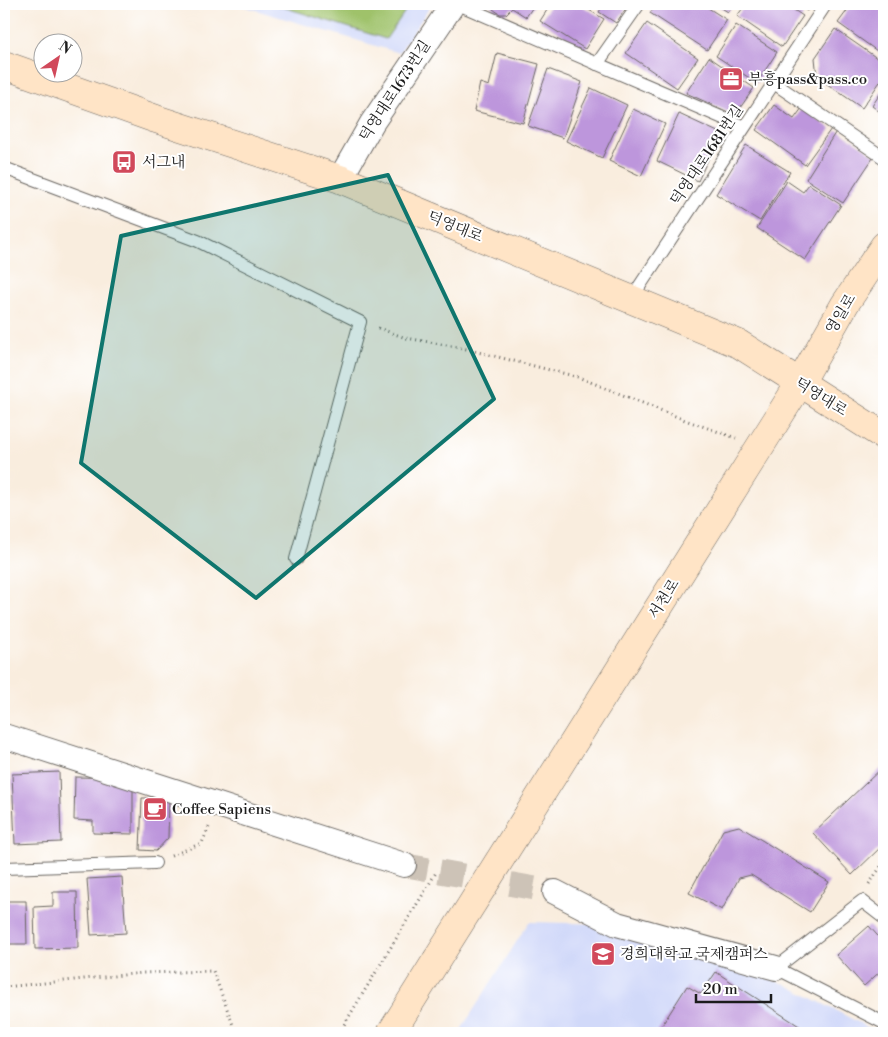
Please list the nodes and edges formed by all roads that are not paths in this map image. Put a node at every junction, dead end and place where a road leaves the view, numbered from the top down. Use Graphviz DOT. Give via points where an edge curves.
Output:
graph roads {
  1 [pos="453,4"];
  2 [pos="458,4"];
  3 [pos="639,4"];
  4 [pos="826,4"];
  5 [pos="597,64"];
  6 [pos="4,65"];
  7 [pos="774,83"];
  8 [pos="744,128"];
  9 [pos="884,158"];
  10 [pos="4,168"];
  11 [pos="340,179"];
  12 [pos="884,246"];
  13 [pos="631,299"];
  14 [pos="800,383"];
  15 [pos="884,436"];
  16 [pos="296,560"];
  17 [pos="4,736"];
  18 [pos="155,863"];
  19 [pos="404,865"];
  20 [pos="4,868"];
  21 [pos="555,892"];
  22 [pos="884,918"];
  23 [pos="776,968"];
  24 [pos="884,1023"];
  25 [pos="391,1033"];
  1 -- 11 [label="street, 덕영대로1673번길" via="372,123"];
  2 -- 5 [label="lane"];
  3 -- 5 [label="lane"];
  4 -- 7 [label="lane, 덕영대로1681번길"];
  5 -- 8 [label="lane"];
  6 -- 11 [label="main road, 덕영대로"];
  7 -- 8 [label="lane, 덕영대로1681번길"];
  7 -- 9 [label="lane"];
  8 -- 13 [label="lane, 덕영대로1681번길"];
  10 -- 16 [label="lane" via="198,241 360,322"];
  11 -- 13 [label="main road, 덕영대로"];
  12 -- 14 [label="main road, 영일로" via="845,304"];
  13 -- 14 [label="main road, 덕영대로" via="739,344"];
  14 -- 15 [label="main road, 덕영대로"];
  14 -- 25 [label="main road, 서천로, bridge"];
  17 -- 19 [label="street"];
  18 -- 20 [label="lane"];
  21 -- 23 [label="street" via="617,924"];
  22 -- 23 [label="lane" via="862,901"];
  23 -- 24 [label="lane"];
}
